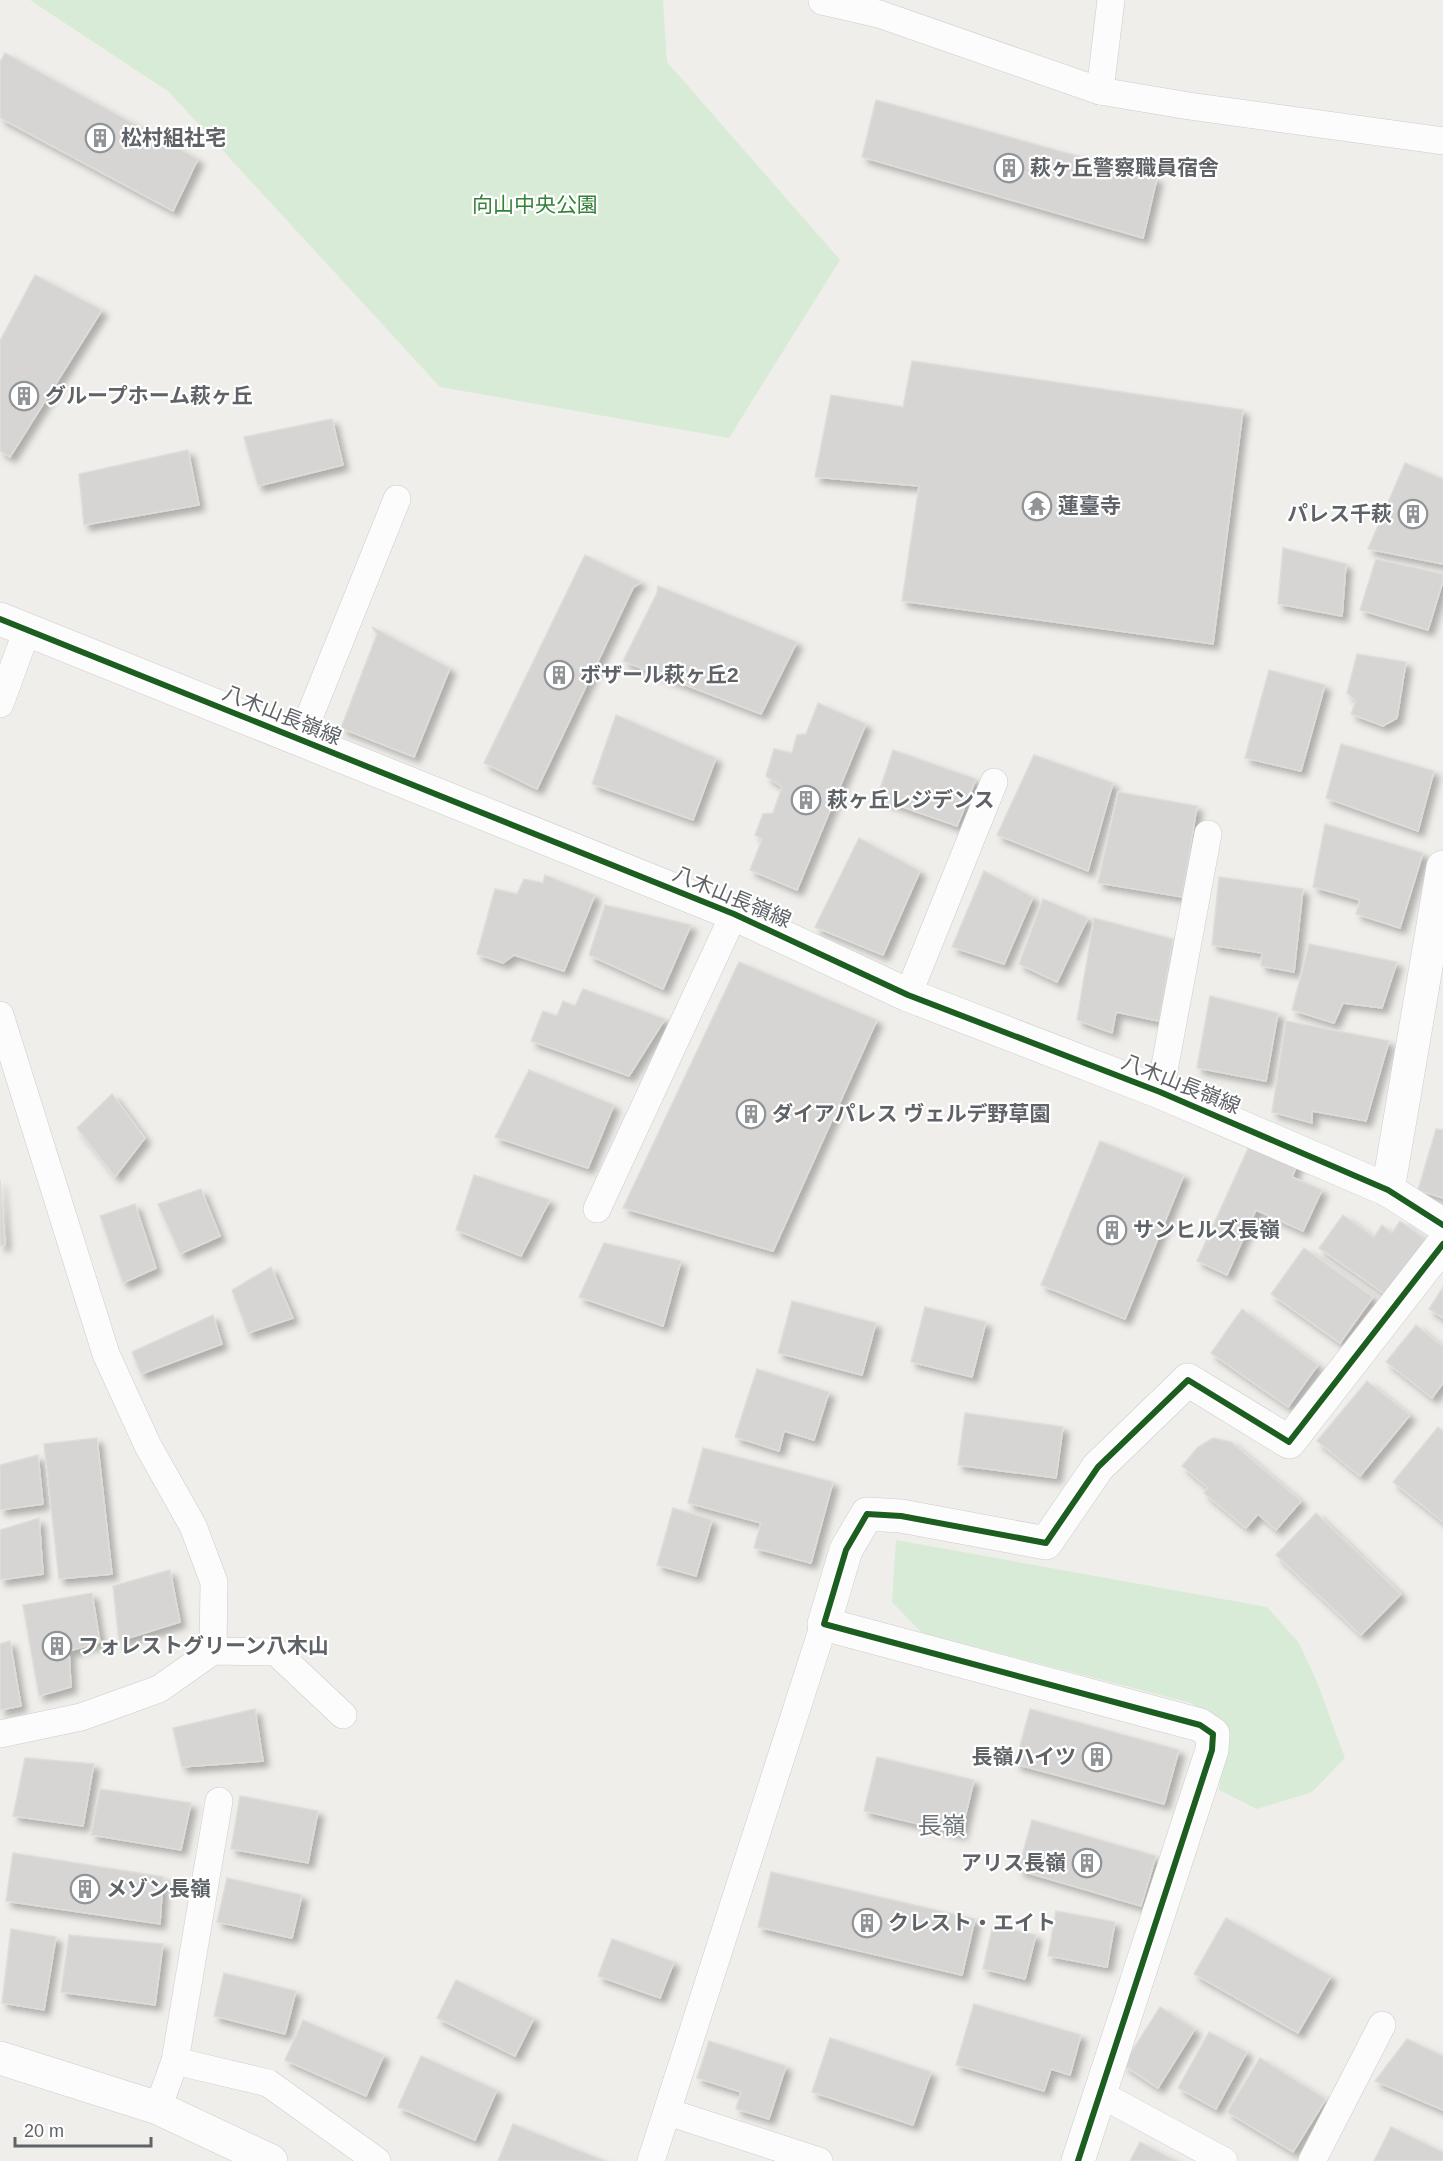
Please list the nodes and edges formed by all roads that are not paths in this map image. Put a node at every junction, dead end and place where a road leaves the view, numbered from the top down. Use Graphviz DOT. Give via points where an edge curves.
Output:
graph roads {
  1 [pos="1111,0"];
  2 [pos="822,1"];
  3 [pos="1100,91"];
  4 [pos="1443,141"];
  5 [pos="397,499"];
  6 [pos="14,624"];
  7 [pos="0,704"];
  8 [pos="300,740"];
  9 [pos="994,782"];
  10 [pos="1208,834"];
  11 [pos="1443,867"];
  12 [pos="734,914"];
  13 [pos="908,995"];
  14 [pos="0,1015"];
  15 [pos="12,1087"];
  16 [pos="1160,1092"];
  17 [pos="1388,1190"];
  18 [pos="597,1209"];
  19 [pos="1443,1224"];
  20 [pos="1443,1244"];
  21 [pos="824,1624"];
  22 [pos="213,1651"];
  23 [pos="343,1715"];
  24 [pos="0,1734"];
  25 [pos="219,1801"];
  26 [pos="1382,2025"];
  27 [pos="0,2058"];
  28 [pos="175,2061"];
  29 [pos="1100,2094"];
  30 [pos="158,2108"];
  31 [pos="668,2112"];
  32 [pos="272,2161"];
  33 [pos="377,2161"];
  34 [pos="651,2161"];
  35 [pos="819,2161"];
  36 [pos="1078,2161"];
  37 [pos="1224,2161"];
  38 [pos="1312,2161"];
  1 -- 3 [label="lane"];
  2 -- 3 [label="lane" via="879,14"];
  3 -- 4 [label="lane"];
  5 -- 8 [label="lane"];
  6 -- 7 [label="lane"];
  6 -- 8 [label="street, 八木山長嶺線"];
  8 -- 12 [label="street, 八木山長嶺線"];
  9 -- 13 [label="lane"];
  10 -- 16 [label="lane"];
  11 -- 17 [label="street"];
  12 -- 13 [label="street, 八木山長嶺線"];
  12 -- 18 [label="lane"];
  13 -- 16 [label="street, 八木山長嶺線"];
  14 -- 15 [label="lane"];
  15 -- 22 [label="lane" via="106,1354 148,1446 193,1526 214,1582"];
  16 -- 17 [label="street, 八木山長嶺線"];
  17 -- 19 [label="street, 八木山長嶺線"];
  20 -- 21 [label="street" via="1289,1442 1188,1380 1098,1467 1046,1543 900,1516 867,1514 846,1550"];
  21 -- 29 [label="street" via="1200,1725 1213,1734 1212,1750"];
  21 -- 31 [label="lane"];
  22 -- 23 [label="lane" via="276,1652"];
  22 -- 24 [label="lane" via="159,1689 81,1717"];
  25 -- 28 [label="lane"];
  26 -- 38 [label="lane"];
  27 -- 30 [label="street"];
  28 -- 30 [label="lane"];
  28 -- 33 [label="lane" via="268,2083"];
  29 -- 36 [label="street"];
  29 -- 37 [label="lane"];
  30 -- 32 [label="street"];
  31 -- 34 [label="lane"];
  31 -- 35 [label="lane"];
}
